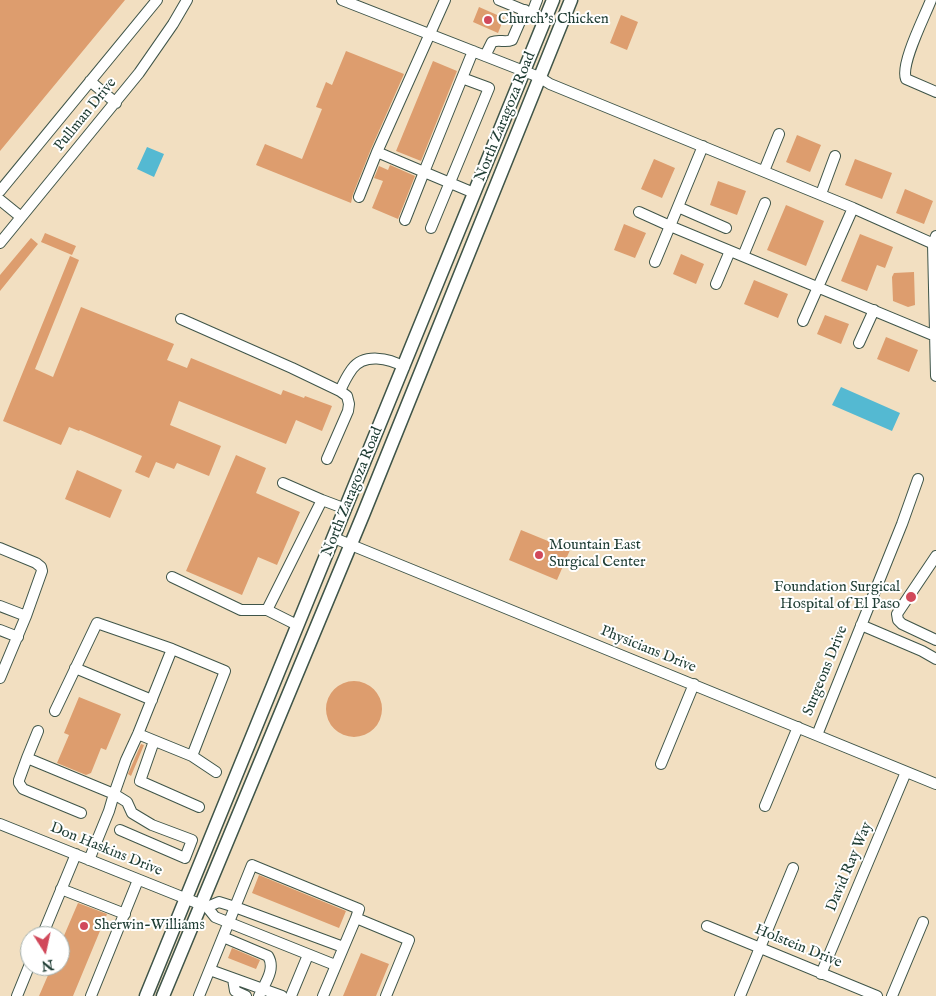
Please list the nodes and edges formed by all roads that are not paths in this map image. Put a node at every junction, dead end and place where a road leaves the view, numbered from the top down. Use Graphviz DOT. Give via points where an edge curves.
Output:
graph roads {
  1 [pos="156,0"];
  2 [pos="187,0"];
  3 [pos="342,0"];
  4 [pos="445,0"];
  5 [pos="499,0"];
  6 [pos="537,0"];
  7 [pos="553,0"];
  8 [pos="571,0"];
  9 [pos="932,0"];
  10 [pos="528,12"];
  11 [pos="546,19"];
  12 [pos="430,35"];
  13 [pos="473,51"];
  14 [pos="485,56"];
  15 [pos="524,71"];
  16 [pos="539,77"];
  17 [pos="462,78"];
  18 [pos="90,81"];
  19 [pos="936,92"];
  20 [pos="116,103"];
  21 [pos="779,134"];
  22 [pos="703,146"];
  23 [pos="377,152"];
  24 [pos="835,156"];
  25 [pos="764,171"];
  26 [pos="424,172"];
  27 [pos="450,182"];
  28 [pos="0,191"];
  29 [pos="474,193"];
  30 [pos="821,194"];
  31 [pos="359,197"];
  32 [pos="0,200"];
  33 [pos="765,203"];
  34 [pos="678,208"];
  35 [pos="854,208"];
  36 [pos="639,212"];
  37 [pos="21,218"];
  38 [pos="405,220"];
  39 [pos="670,226"];
  40 [pos="431,228"];
  41 [pos="726,228"];
  42 [pos="935,242"];
  43 [pos="0,243"];
  44 [pos="730,251"];
  45 [pos="743,256"];
  46 [pos="655,262"];
  47 [pos="438,283"];
  48 [pos="716,284"];
  49 [pos="818,287"];
  50 [pos="874,310"];
  51 [pos="181,318"];
  52 [pos="441,319"];
  53 [pos="803,320"];
  54 [pos="935,336"];
  55 [pos="859,343"];
  56 [pos="404,367"];
  57 [pos="936,376"];
  58 [pos="340,391"];
  59 [pos="327,459"];
  60 [pos="918,479"];
  61 [pos="283,483"];
  62 [pos="322,500"];
  63 [pos="346,509"];
  64 [pos="334,538"];
  65 [pos="349,545"];
  66 [pos="0,548"];
  67 [pos="936,556"];
  68 [pos="172,577"];
  69 [pos="0,606"];
  70 [pos="267,610"];
  71 [pos="26,616"];
  72 [pos="297,624"];
  73 [pos="861,625"];
  74 [pos="0,630"];
  75 [pos="18,637"];
  76 [pos="936,640"];
  77 [pos="172,649"];
  78 [pos="936,660"];
  79 [pos="75,668"];
  80 [pos="0,678"];
  81 [pos="294,680"];
  82 [pos="694,684"];
  83 [pos="152,700"];
  84 [pos="55,711"];
  85 [pos="798,727"];
  86 [pos="38,731"];
  87 [pos="138,734"];
  88 [pos="817,735"];
  89 [pos="154,741"];
  90 [pos="192,756"];
  91 [pos="27,758"];
  92 [pos="661,764"];
  93 [pos="216,772"];
  94 [pos="906,772"];
  95 [pos="936,784"];
  96 [pos="114,794"];
  97 [pos="766,806"];
  98 [pos="199,807"];
  99 [pos="81,813"];
  100 [pos="0,824"];
  101 [pos="120,830"];
  102 [pos="76,854"];
  103 [pos="88,860"];
  104 [pos="793,868"];
  105 [pos="138,880"];
  106 [pos="61,889"];
  107 [pos="186,899"];
  108 [pos="204,906"];
  109 [pos="235,907"];
  110 [pos="125,914"];
  111 [pos="356,918"];
  112 [pos="229,922"];
  113 [pos="922,922"];
  114 [pos="46,926"];
  115 [pos="707,926"];
  116 [pos="248,931"];
  117 [pos="223,937"];
  118 [pos="243,946"];
  119 [pos="343,947"];
  120 [pos="760,948"];
  121 [pos="308,955"];
  122 [pos="335,965"];
  123 [pos="210,970"];
  124 [pos="821,974"];
  125 [pos="25,976"];
  126 [pos="234,978"];
  127 [pos="261,992"];
  128 [pos="16,996"];
  129 [pos="91,996"];
  130 [pos="146,996"];
  131 [pos="163,996"];
  132 [pos="199,996"];
  133 [pos="246,996"];
  134 [pos="282,996"];
  135 [pos="291,996"];
  136 [pos="323,996"];
  137 [pos="386,996"];
  138 [pos="740,996"];
  139 [pos="877,996"];
  140 [pos="892,996"];
  1 -- 18 [label="street"];
  2 -- 20 [label="street, Pullman Drive" via="168,32"];
  3 -- 12 [label="street"];
  4 -- 12 [label="street"];
  5 -- 10 [label="street"];
  6 -- 10 [label="street"];
  7 -- 11 [label="main road, North Zaragoza Road"];
  8 -- 16 [label="main road, North Zaragoza Road"];
  9 -- 19 [label="street" via="906,62 904,76"];
  10 -- 11 [label="street"];
  10 -- 14 [label="street" via="512,40 492,42"];
  11 -- 15 [label="main road, North Zaragoza Road"];
  12 -- 13 [label="street"];
  12 -- 23 [label="street"];
  13 -- 14 [label="street"];
  13 -- 17 [label="street"];
  14 -- 15 [label="street"];
  15 -- 16 [label="street"];
  15 -- 29 [label="main road, North Zaragoza Road"];
  16 -- 22 [label="street"];
  16 -- 52 [label="main road, North Zaragoza Road"];
  17 -- 26 [label="street"];
  17 -- 27 [label="street" via="489,88"];
  18 -- 20 [label="street"];
  18 -- 28 [label="street"];
  20 -- 37 [label="street, Pullman Drive"];
  21 -- 25 [label="street"];
  22 -- 25 [label="street"];
  22 -- 34 [label="street"];
  23 -- 26 [label="street"];
  23 -- 31 [label="street"];
  24 -- 30 [label="street"];
  25 -- 30 [label="street"];
  26 -- 27 [label="street"];
  26 -- 38 [label="street"];
  27 -- 29 [label="street"];
  27 -- 40 [label="street"];
  29 -- 47 [label="main road, North Zaragoza Road"];
  30 -- 35 [label="street"];
  32 -- 37 [label="street"];
  33 -- 45 [label="street"];
  34 -- 39 [label="street"];
  34 -- 41 [label="street"];
  35 -- 42 [label="street"];
  35 -- 49 [label="street"];
  36 -- 39 [label="street"];
  37 -- 43 [label="street, Pullman Drive"];
  39 -- 44 [label="street"];
  39 -- 46 [label="street"];
  42 -- 54 [label="street"];
  44 -- 45 [label="street"];
  44 -- 48 [label="street"];
  45 -- 49 [label="street"];
  47 -- 52 [label="main road"];
  47 -- 56 [label="main road, North Zaragoza Road"];
  49 -- 50 [label="street"];
  49 -- 53 [label="street"];
  50 -- 54 [label="street"];
  50 -- 55 [label="street"];
  51 -- 58 [label="street"];
  52 -- 65 [label="main road, North Zaragoza Road"];
  54 -- 57 [label="street"];
  56 -- 58 [label="street" via="391,360 360,362 352,368"];
  56 -- 63 [label="main road, North Zaragoza Road"];
  58 -- 59 [label="street" via="347,396 348,411"];
  60 -- 73 [label="street, Surgeons Drive"];
  61 -- 62 [label="street"];
  62 -- 63 [label="street"];
  62 -- 70 [label="street"];
  63 -- 64 [label="main road, North Zaragoza Road"];
  64 -- 65 [label="street, Physicians Drive"];
  64 -- 72 [label="main road, North Zaragoza Road"];
  65 -- 81 [label="main road, North Zaragoza Road"];
  65 -- 82 [label="street, Physicians Drive"];
  66 -- 71 [label="street" via="41,567"];
  67 -- 76 [label="street" via="897,614 902,624"];
  68 -- 70 [label="street" via="241,610"];
  69 -- 71 [label="street"];
  70 -- 72 [label="street"];
  71 -- 75 [label="street"];
  72 -- 81 [label="main road" via="303,633 291,668"];
  72 -- 107 [label="main road, North Zaragoza Road"];
  73 -- 78 [label="street"];
  73 -- 88 [label="street, Surgeons Drive"];
  74 -- 75 [label="street"];
  75 -- 80 [label="street"];
  77 -- 79 [label="street" via="97,624"];
  77 -- 83 [label="street"];
  77 -- 90 [label="street" via="225,671"];
  79 -- 83 [label="street"];
  79 -- 84 [label="street"];
  81 -- 108 [label="main road, North Zaragoza Road"];
  82 -- 85 [label="street, Physicians Drive"];
  82 -- 92 [label="street"];
  83 -- 87 [label="street"];
  85 -- 88 [label="street, Physicians Drive"];
  85 -- 97 [label="street"];
  86 -- 91 [label="street"];
  87 -- 89 [label="street"];
  87 -- 96 [label="street"];
  88 -- 94 [label="street, Physicians Drive"];
  89 -- 90 [label="street"];
  89 -- 98 [label="street" via="140,781"];
  90 -- 93 [label="street"];
  91 -- 96 [label="street"];
  91 -- 99 [label="street" via="19,780 23,789"];
  94 -- 95 [label="street, Physicians Drive"];
  94 -- 124 [label="street, David Ray Way"];
  96 -- 101 [label="street" via="127,802 132,813 152,825 192,840 185,858"];
  96 -- 103 [label="street"];
  100 -- 102 [label="street, Don Haskins Drive"];
  102 -- 103 [label="street, Don Haskins Drive"];
  102 -- 106 [label="street"];
  103 -- 105 [label="street, Don Haskins Drive"];
  104 -- 120 [label="street"];
  105 -- 107 [label="street, Don Haskins Drive"];
  105 -- 110 [label="street"];
  106 -- 110 [label="street"];
  106 -- 114 [label="street"];
  107 -- 108 [label="street, Don Haskins Drive"];
  107 -- 130 [label="main road, North Zaragoza Road"];
  108 -- 109 [label="street" via="219,902"];
  108 -- 112 [label="street" via="215,917"];
  108 -- 131 [label="main road, North Zaragoza Road"];
  109 -- 111 [label="street" via="252,865 359,909"];
  109 -- 112 [label="street"];
  109 -- 119 [label="street"];
  110 -- 129 [label="street"];
  111 -- 119 [label="street"];
  111 -- 137 [label="street" via="409,940"];
  112 -- 116 [label="street"];
  112 -- 117 [label="street"];
  113 -- 140 [label="street"];
  115 -- 120 [label="street, Holstein Drive"];
  116 -- 118 [label="street"];
  116 -- 121 [label="street"];
  117 -- 118 [label="street"];
  117 -- 123 [label="street"];
  118 -- 127 [label="street" via="268,956 271,962 272,968"];
  119 -- 122 [label="street"];
  120 -- 124 [label="street, Holstein Drive"];
  120 -- 138 [label="street"];
  121 -- 122 [label="street"];
  121 -- 135 [label="street"];
  122 -- 136 [label="street"];
  123 -- 126 [label="street"];
  123 -- 132 [label="street"];
  124 -- 139 [label="street, Holstein Drive"];
  125 -- 128 [label="street"];
  126 -- 127 [label="street"];
  126 -- 133 [label="street" via="234,991"];
  127 -- 134 [label="street"];
}
